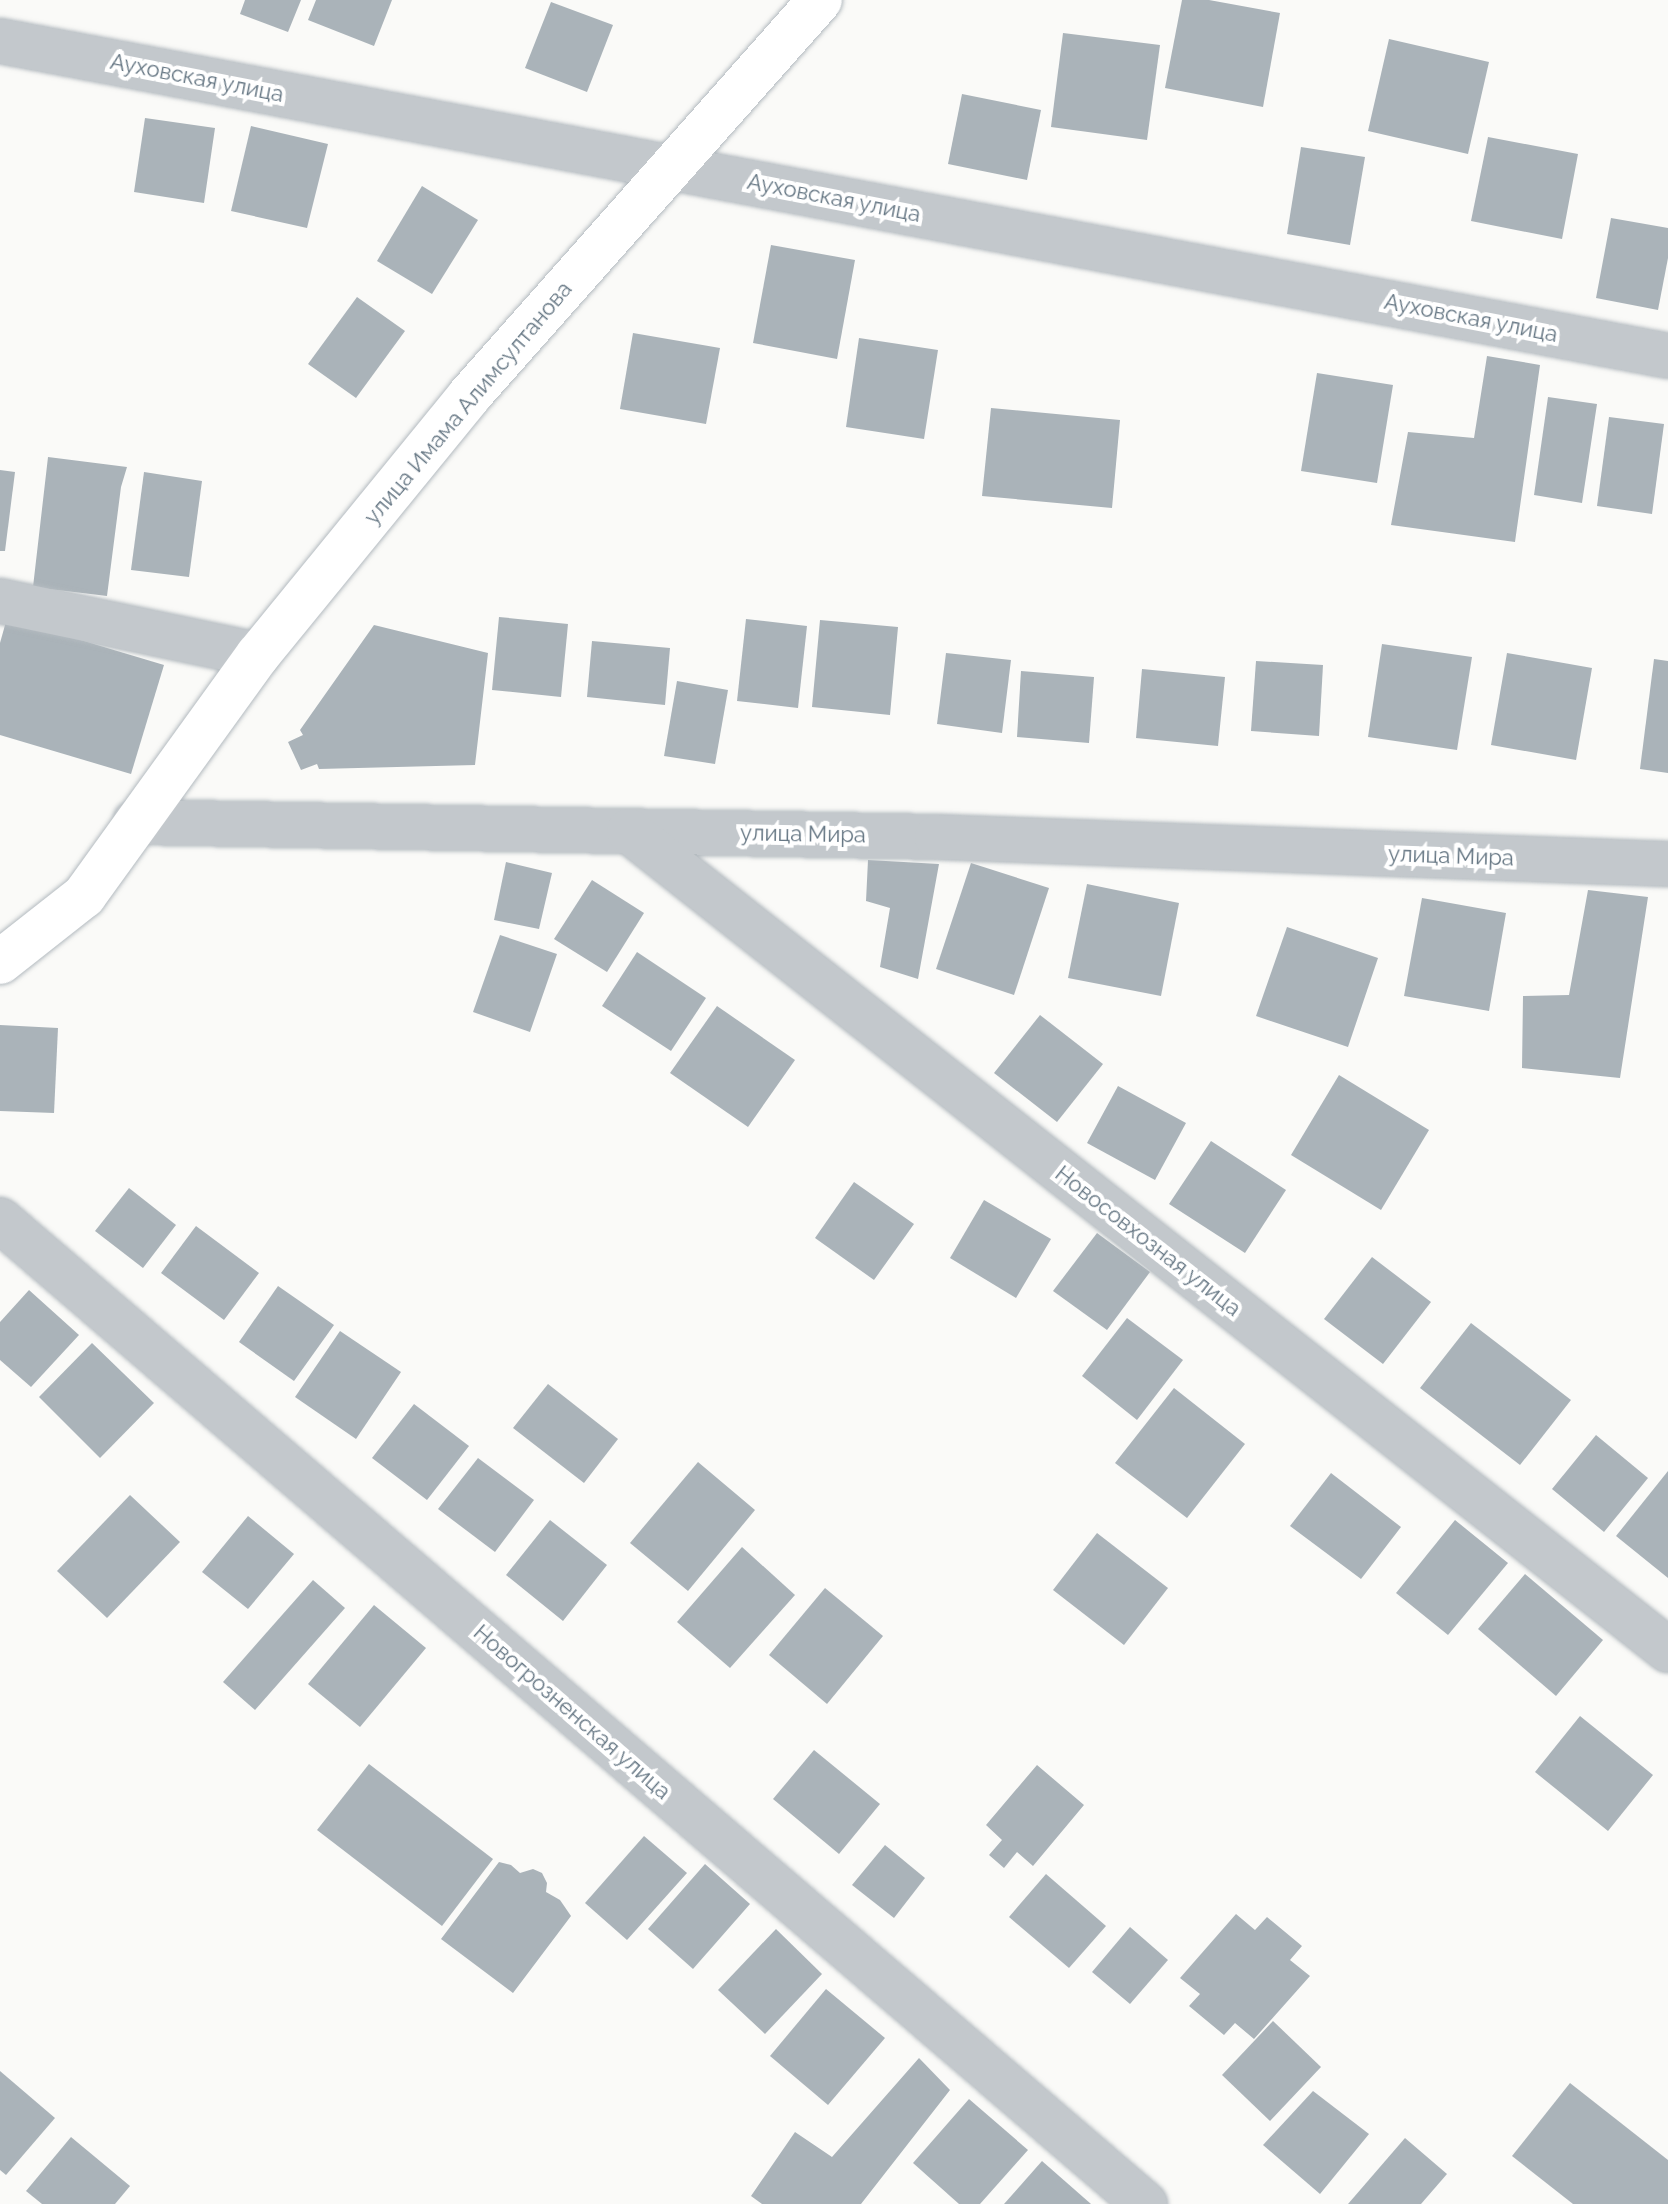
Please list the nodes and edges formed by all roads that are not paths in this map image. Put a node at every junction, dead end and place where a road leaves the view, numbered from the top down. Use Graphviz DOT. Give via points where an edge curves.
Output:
graph roads {
  1 [pos="820,0"];
  2 [pos="0,41"];
  3 [pos="672,168"];
  4 [pos="1668,356"];
  5 [pos="0,601"];
  6 [pos="258,655"];
  7 [pos="135,822"];
  8 [pos="629,831"];
  9 [pos="1668,864"];
  10 [pos="0,962"];
  11 [pos="0,1220"];
  12 [pos="1668,1650"];
  13 [pos="1145,2204"];
  1 -- 3 [label="main road, улица Имама Алимсултанова"];
  2 -- 3 [label="street, Ауховская улица"];
  3 -- 4 [label="street, Ауховская улица"];
  3 -- 6 [label="main road, улица Имама Алимсултанова" via="469,396"];
  5 -- 6 [label="street"];
  6 -- 7 [label="main road, улица Имама Алимсултанова"];
  7 -- 8 [label="street, улица Мира"];
  7 -- 10 [label="main road" via="84,896"];
  8 -- 9 [label="street, улица Мира"];
  8 -- 12 [label="street, Новосовхозная улица"];
  11 -- 13 [label="street, Новогрозненская улица"];
}
